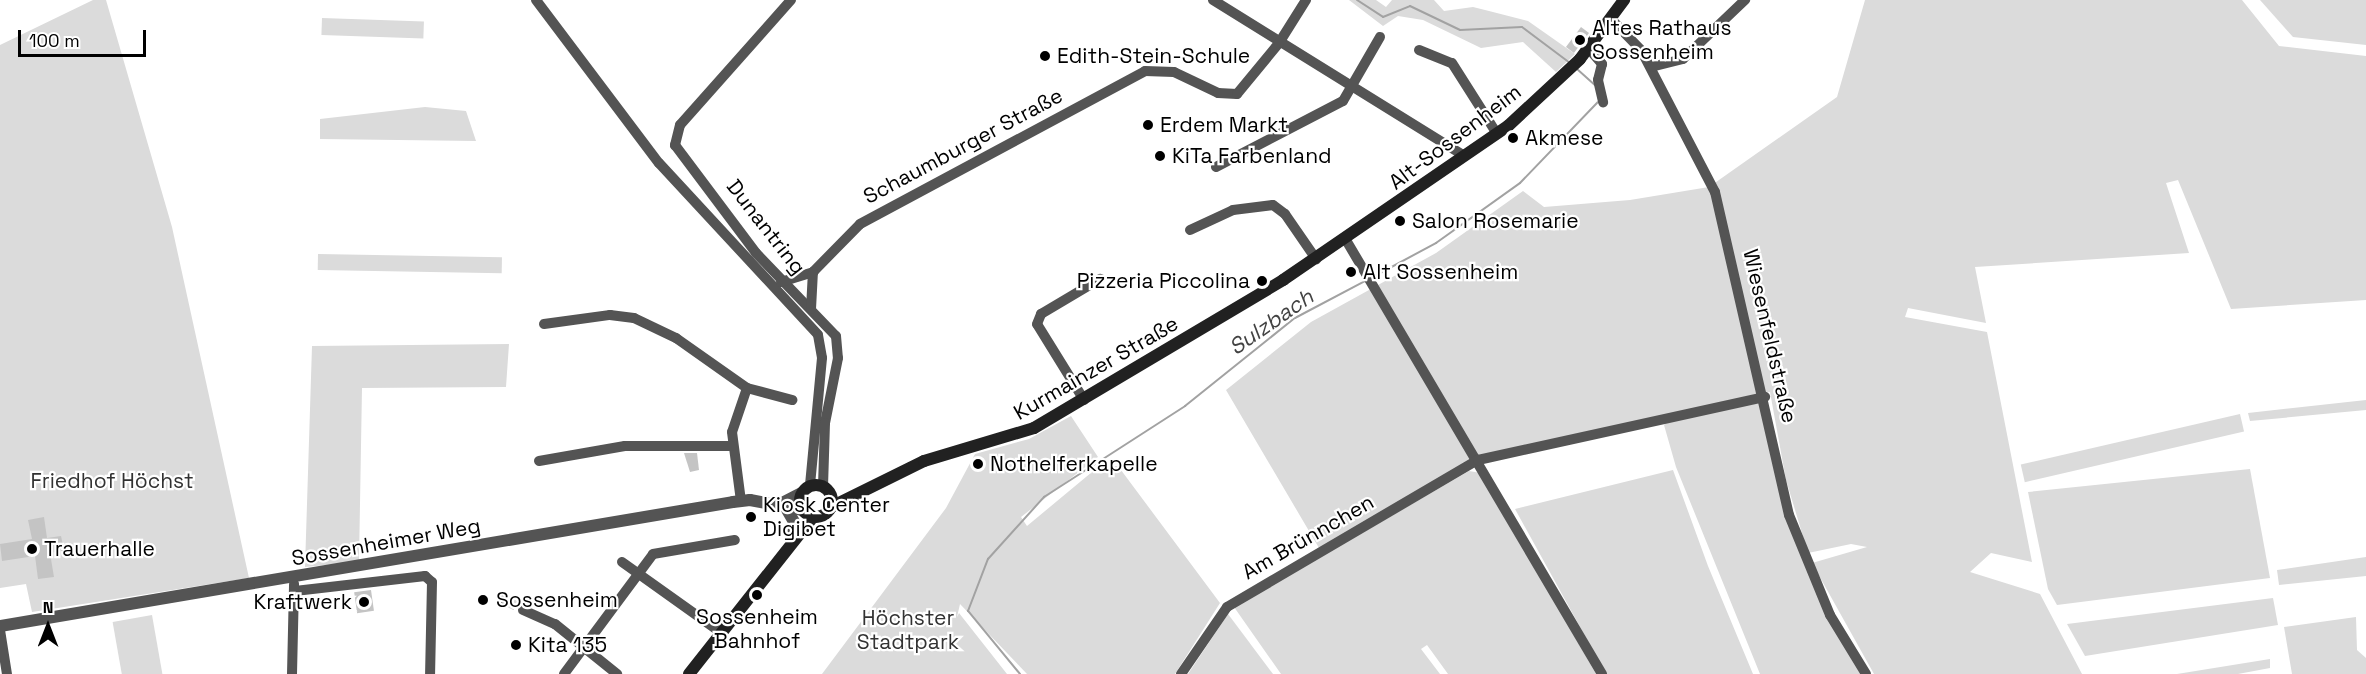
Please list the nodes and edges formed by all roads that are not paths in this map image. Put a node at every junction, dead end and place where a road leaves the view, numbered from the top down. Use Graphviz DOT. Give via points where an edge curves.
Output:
graph roads {
  1 [pos="536,0"];
  2 [pos="791,0"];
  3 [pos="1214,0"];
  4 [pos="1306,0"];
  5 [pos="1745,0"];
  6 [pos="1620,1"];
  7 [pos="1611,19"];
  8 [pos="1380,37"];
  9 [pos="1279,43"];
  10 [pos="1589,49"];
  11 [pos="1419,50"];
  12 [pos="1651,67"];
  13 [pos="1353,90"];
  14 [pos="1603,102"];
  15 [pos="1497,134"];
  16 [pos="676,152"];
  17 [pos="1465,156"];
  18 [pos="659,163"];
  19 [pos="1216,167"];
  20 [pos="701,178"];
  21 [pos="686,195"];
  22 [pos="1190,230"];
  23 [pos="1346,240"];
  24 [pos="1316,259"];
  25 [pos="813,272"];
  26 [pos="1100,279"];
  27 [pos="781,282"];
  28 [pos="811,309"];
  29 [pos="544,324"];
  30 [pos="838,356"];
  31 [pos="822,358"];
  32 [pos="836,372"];
  33 [pos="820,375"];
  34 [pos="747,388"];
  35 [pos="1765,397"];
  36 [pos="792,400"];
  37 [pos="1084,400"];
  38 [pos="822,411"];
  39 [pos="732,446"];
  40 [pos="1478,460"];
  41 [pos="539,461"];
  42 [pos="816,490"];
  43 [pos="850,497"];
  44 [pos="741,501"];
  45 [pos="782,506"];
  46 [pos="831,507"];
  47 [pos="808,513"];
  48 [pos="796,536"];
  49 [pos="735,540"];
  50 [pos="622,562"];
  51 [pos="377,564"];
  52 [pos="639,574"];
  53 [pos="376,583"];
  54 [pos="294,585"];
  55 [pos="523,610"];
  56 [pos="0,628"];
  57 [pos="720,632"];
  58 [pos="583,648"];
  59 [pos="7,674"];
  60 [pos="292,674"];
  61 [pos="430,674"];
  62 [pos="564,674"];
  63 [pos="617,674"];
  64 [pos="689,674"];
  65 [pos="1181,674"];
  66 [pos="1602,674"];
  67 [pos="1866,674"];
  1 -- 18 [label="street, Dunantring"];
  2 -- 16 [label="street" via="677,129"];
  3 -- 9 [label="street"];
  4 -- 9 [label="street, Schaumburger Straße"];
  5 -- 12 [label="street" via="1683,59"];
  6 -- 7 [label="main road, Alt-Sossenheim"];
  7 -- 10 [label="main road, Alt-Sossenheim"];
  7 -- 12 [label="street, Wiesenfeldstraße"];
  8 -- 13 [label="street"];
  9 -- 13 [label="street"];
  9 -- 25 [label="street, Schaumburger Straße" via="1245,88 1230,96 1160,69 1112,87 860,224"];
  10 -- 14 [label="street" via="1602,64 1598,80"];
  10 -- 15 [label="main road, Alt-Sossenheim"];
  11 -- 15 [label="street" via="1452,63"];
  12 -- 35 [label="street, Wiesenfeldstraße" via="1661,95 1718,198"];
  13 -- 17 [label="street"];
  13 -- 19 [label="street" via="1343,101"];
  15 -- 17 [label="main road, Alt-Sossenheim"];
  16 -- 18 [label="street"];
  16 -- 20 [label="street, Dunantring"];
  17 -- 23 [label="main road, Alt-Sossenheim"];
  18 -- 21 [label="street, Dunantring"];
  20 -- 21 [label="street, Dunantring" via="688,180"];
  20 -- 27 [label="street, Dunantring"];
  21 -- 31 [label="street, Dunantring" via="814,329"];
  22 -- 24 [label="street" via="1233,210 1273,205 1285,214"];
  23 -- 24 [label="main road, Kurmainzer Straße"];
  23 -- 40 [label="street"];
  24 -- 37 [label="main road, Kurmainzer Straße"];
  25 -- 27 [label="street, Schaumburger Straße"];
  25 -- 28 [label="street"];
  26 -- 37 [label="street" via="1041,314 1037,324"];
  27 -- 28 [label="street, Dunantring"];
  28 -- 30 [label="street, Dunantring" via="836,336"];
  29 -- 34 [label="street" via="610,315 634,318 676,338"];
  30 -- 31 [label="street"];
  30 -- 32 [label="street, Dunantring"];
  31 -- 33 [label="street, Dunantring"];
  32 -- 33 [label="street"];
  32 -- 38 [label="street, Dunantring"];
  33 -- 38 [label="street, Dunantring"];
  34 -- 36 [label="street"];
  34 -- 39 [label="street" via="734,419"];
  35 -- 40 [label="street, Am Brünnchen"];
  35 -- 67 [label="street, Wiesenfeldstraße" via="1790,515 1830,615"];
  37 -- 43 [label="main road, Kurmainzer Straße" via="1023,433 924,461"];
  38 -- 42 [label="street, Dunantring"];
  39 -- 41 [label="street" via="625,446"];
  39 -- 44 [label="street"];
  40 -- 65 [label="street, Am Brünnchen" via="1227,607"];
  40 -- 66 [label="street"];
  42 -- 43 [label="main road"];
  42 -- 45 [label="street, Sossenheimer Weg"];
  42 -- 46 [label="main road"];
  42 -- 47 [label="main road"];
  43 -- 46 [label="main road, Kurmainzer Straße"];
  44 -- 45 [label="street, Sossenheimer Weg"];
  44 -- 51 [label="street, Sossenheimer Weg"];
  45 -- 47 [label="street, Sossenheimer Weg"];
  45 -- 48 [label="street" via="794,522"];
  46 -- 47 [label="main road, Kurmainzer Straße"];
  47 -- 48 [label="main road"];
  48 -- 57 [label="main road"];
  49 -- 52 [label="street" via="653,555"];
  50 -- 52 [label="street"];
  51 -- 53 [label="street"];
  51 -- 54 [label="street, Sossenheimer Weg"];
  52 -- 57 [label="street"];
  52 -- 58 [label="street"];
  53 -- 54 [label="street, Sossenheimer Weg"];
  53 -- 61 [label="street, Sossenheimer Weg" via="425,576 432,582"];
  54 -- 56 [label="street, Sossenheimer Weg"];
  54 -- 60 [label="street"];
  55 -- 58 [label="street" via="555,624"];
  56 -- 59 [label="street"];
  57 -- 64 [label="main road"];
  58 -- 62 [label="street"];
  58 -- 63 [label="street"];
}
